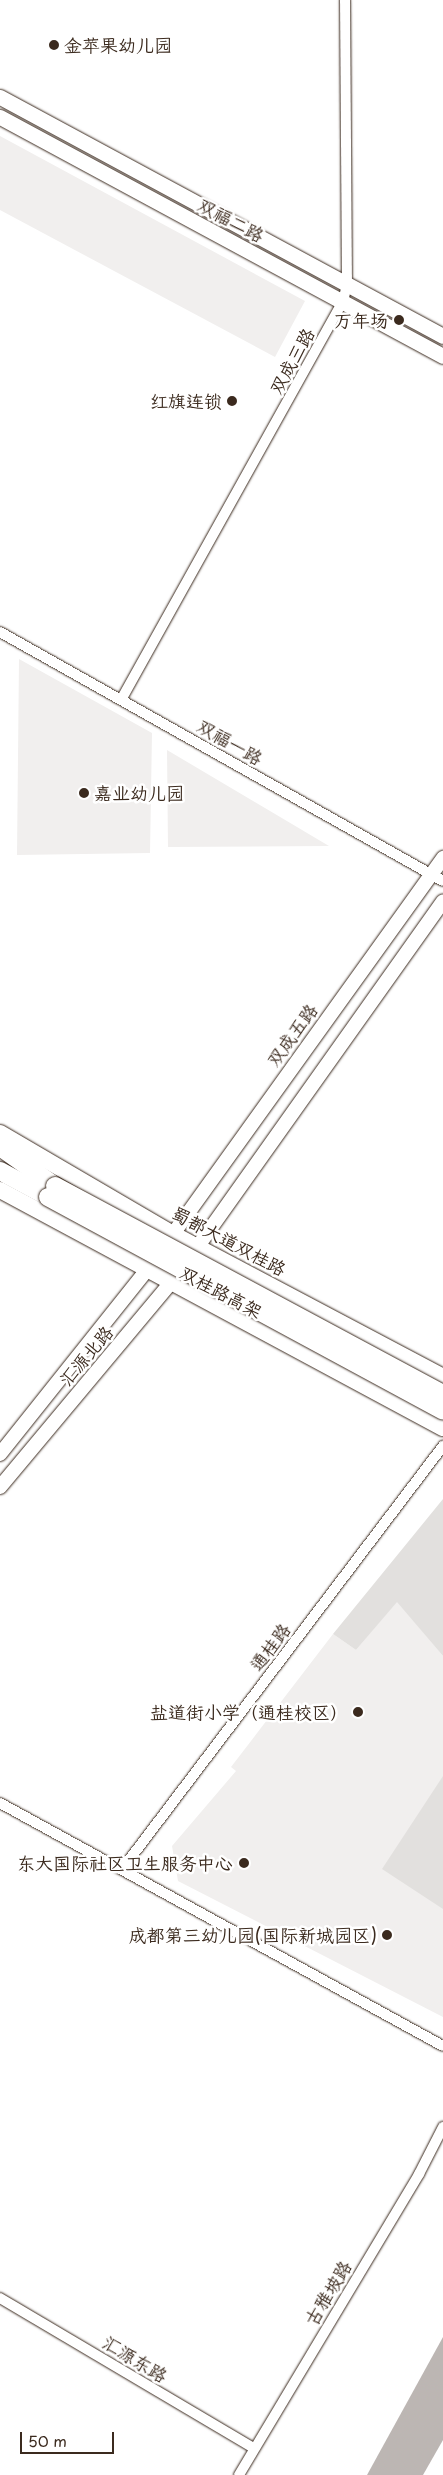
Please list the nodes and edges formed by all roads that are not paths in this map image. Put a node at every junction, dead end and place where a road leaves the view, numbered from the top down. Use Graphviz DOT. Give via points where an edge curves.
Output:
graph roads {
  1 [pos="345,0"];
  2 [pos="0,97"];
  3 [pos="0,117"];
  4 [pos="347,285"];
  5 [pos="343,302"];
  6 [pos="443,336"];
  7 [pos="443,356"];
  8 [pos="0,632"];
  9 [pos="122,700"];
  10 [pos="443,858"];
  11 [pos="430,874"];
  12 [pos="443,881"];
  13 [pos="443,902"];
  14 [pos="0,1133"];
  15 [pos="0,1147"];
  16 [pos="0,1156"];
  17 [pos="0,1172"];
  18 [pos="0,1190"];
  19 [pos="52,1191"];
  20 [pos="173,1234"];
  21 [pos="197,1247"];
  22 [pos="149,1269"];
  23 [pos="172,1282"];
  24 [pos="443,1377"];
  25 [pos="443,1394"];
  26 [pos="443,1411"];
  27 [pos="443,1428"];
  28 [pos="443,1446"];
  29 [pos="0,1454"];
  30 [pos="0,1487"];
  31 [pos="0,1803"];
  32 [pos="123,1868"];
  33 [pos="443,2046"];
  34 [pos="443,2127"];
  35 [pos="0,2298"];
  36 [pos="254,2448"];
  37 [pos="239,2475"];
  1 -- 4 [label="street, 双成三路"];
  2 -- 4 [label="main road, 双福二路"];
  3 -- 5 [label="main road, 双福二路"];
  4 -- 5 [label="street, 双成三路"];
  4 -- 6 [label="main road, 双福二路"];
  5 -- 7 [label="main road, 双福二路"];
  5 -- 9 [label="street, 双成三路"];
  8 -- 9 [label="street, 双福一路"];
  9 -- 11 [label="street, 双福一路"];
  10 -- 11 [label="street, 双成五路"];
  11 -- 12 [label="street, 双福一路"];
  11 -- 20 [label="street, 双成五路"];
  13 -- 21 [label="street"];
  14 -- 20 [label="main road, 蜀都大道双桂路"];
  15 -- 19 [label="highway"];
  16 -- 19 [label="highway, 双桂路高架"];
  17 -- 19 [label="highway"];
  18 -- 22 [label="main road"];
  19 -- 25 [label="highway, 双桂路高架, bridge"];
  19 -- 26 [label="highway, 双桂路高架, bridge"];
  20 -- 21 [label="main road, 蜀都大道双桂路"];
  20 -- 22 [label="street, 汇源北路"];
  21 -- 23 [label="street, 汇源北路"];
  21 -- 24 [label="main road, 蜀都大道双桂路"];
  22 -- 23 [label="main road"];
  22 -- 29 [label="street, 汇源北路"];
  23 -- 27 [label="main road"];
  23 -- 30 [label="street, 汇源北路"];
  28 -- 32 [label="street, 通桂路"];
  31 -- 32 [label="street"];
  32 -- 33 [label="street"];
  34 -- 36 [label="street, 古雅坡路" via="419,2174"];
  35 -- 36 [label="street, 汇源东路"];
  36 -- 37 [label="street, 古雅坡路"];
}
